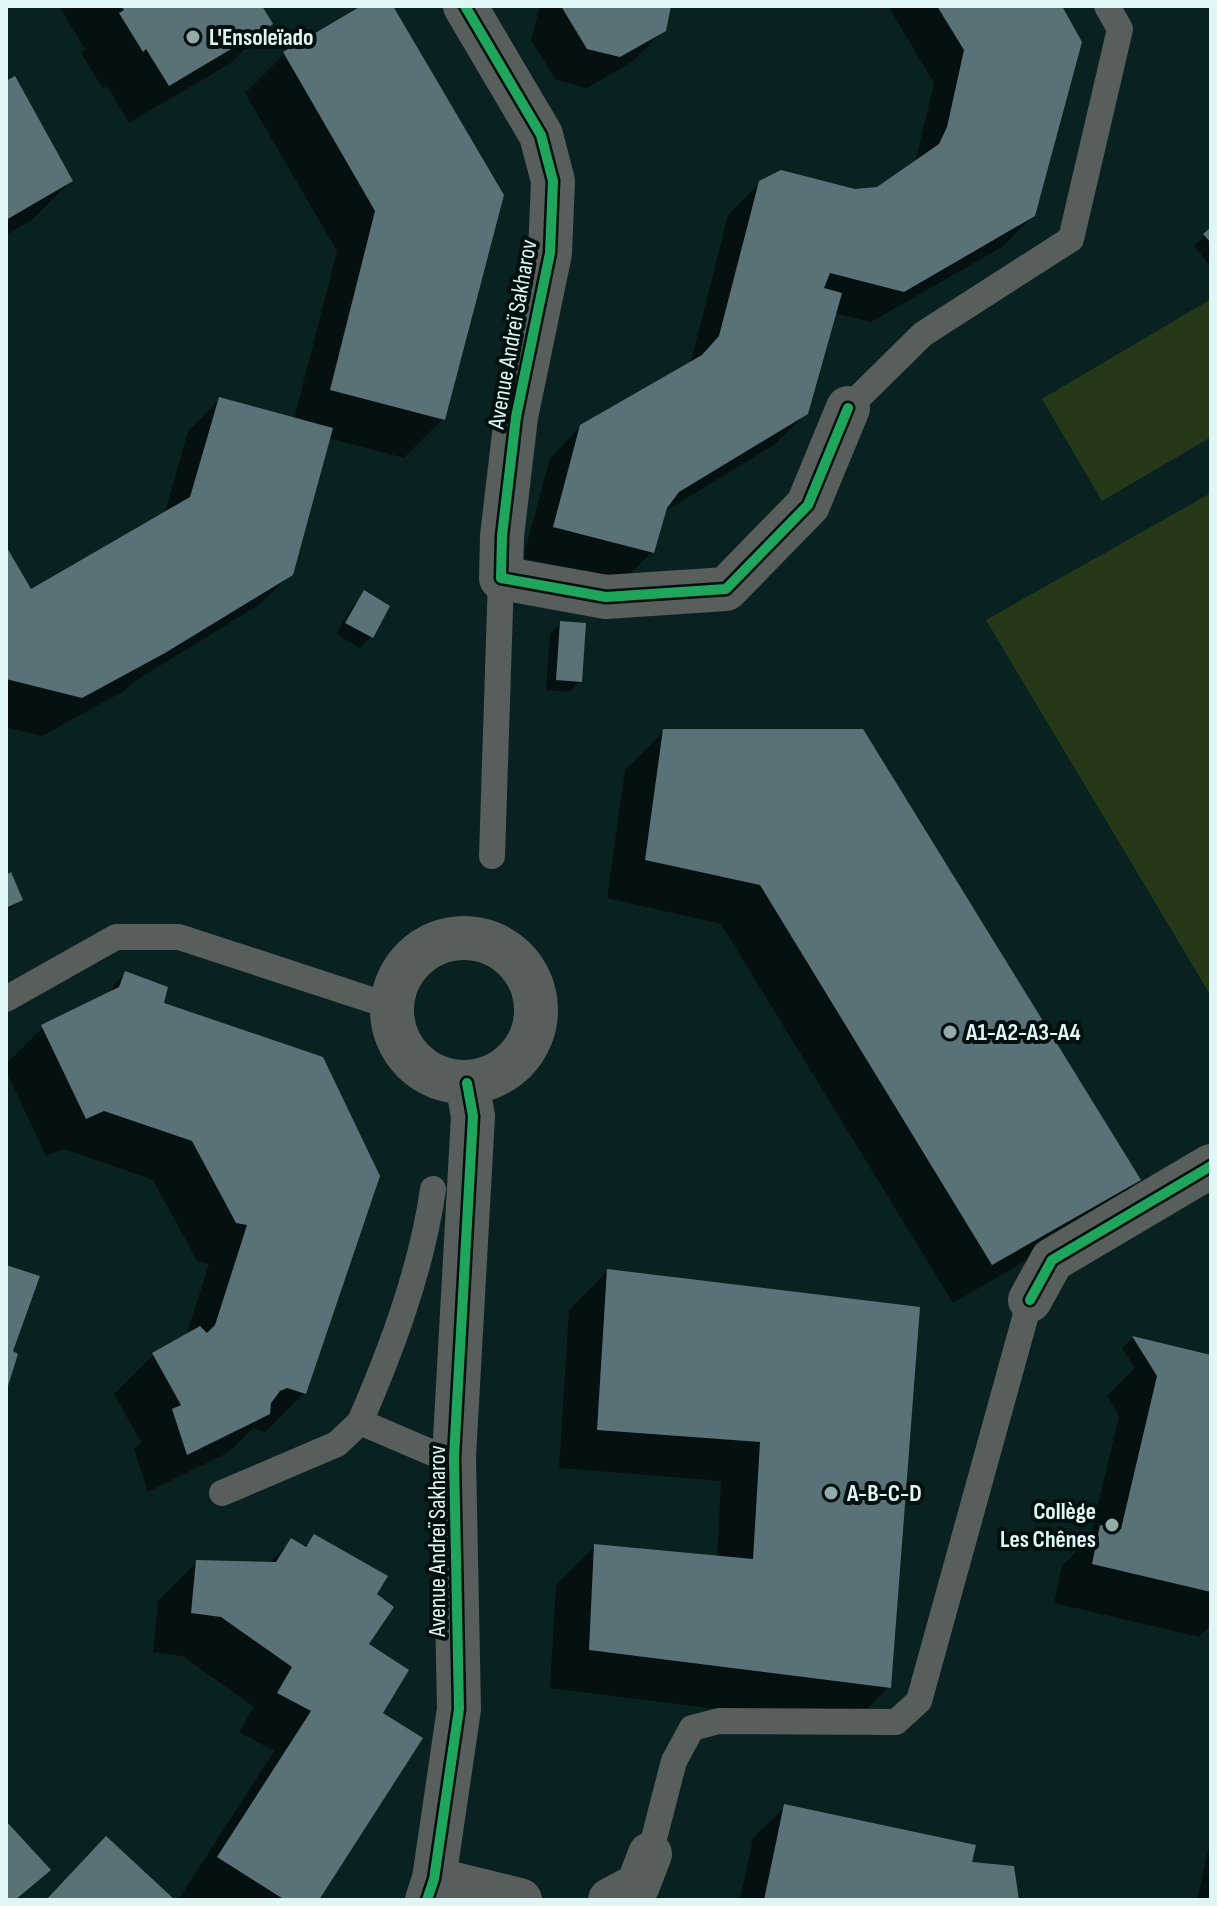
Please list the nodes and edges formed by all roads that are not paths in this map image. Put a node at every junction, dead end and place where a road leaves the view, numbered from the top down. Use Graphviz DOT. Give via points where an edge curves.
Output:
graph roads {
  1 [pos="465,6"];
  2 [pos="1107,6"];
  3 [pos="848,408"];
  4 [pos="501,578"];
  5 [pos="492,856"];
  6 [pos="6,999"];
  7 [pos="390,1006"];
  8 [pos="467,1083"];
  9 [pos="1211,1166"];
  10 [pos="433,1189"];
  11 [pos="1030,1300"];
  12 [pos="360,1422"];
  13 [pos="454,1457"];
  14 [pos="222,1493"];
  15 [pos="650,1854"];
  16 [pos="430,1889"];
  17 [pos="520,1900"];
  18 [pos="610,1900"];
  1 -- 4 [label="street, Avenue Andreï Sakharov" via="541,135 553,181 550,253 516,417"];
  2 -- 3 [label="lane" via="1120,29 1071,239 923,334"];
  3 -- 4 [label="street" via="808,505 726,589 606,597"];
  4 -- 5 [label="lane"];
  6 -- 7 [label="lane" via="116,937 179,937"];
  7 -- 8 [label="street" via="395,1037 412,1062 438,1078"];
  7 -- 8 [label="street" via="399,974 422,949 453,937 486,940 515,958 533,986 537,1020 525,1051 500,1074"];
  8 -- 13 [label="street, Avenue Andreï Sakharov" via="473,1116"];
  9 -- 11 [label="street" via="1052,1260"];
  10 -- 12 [label="lane" via="426,1234"];
  11 -- 15 [label="lane" via="919,1701 896,1722 719,1721 692,1728 674,1761"];
  12 -- 13 [label="lane"];
  12 -- 14 [label="lane" via="337,1444"];
  13 -- 16 [label="street, Avenue Andreï Sakharov" via="459,1709"];
  15 -- 18 [label="street" via="638,1885"];
  16 -- 17 [label="street"];
}
